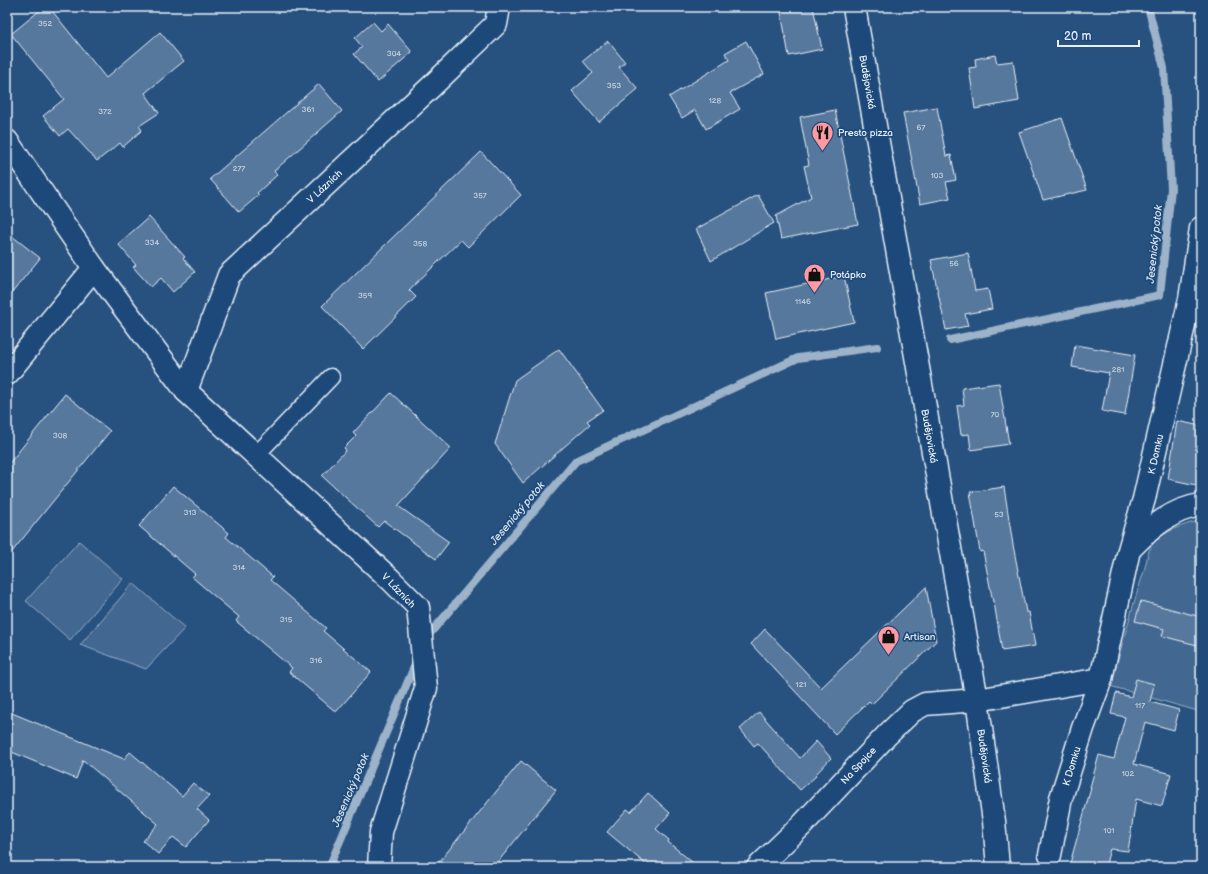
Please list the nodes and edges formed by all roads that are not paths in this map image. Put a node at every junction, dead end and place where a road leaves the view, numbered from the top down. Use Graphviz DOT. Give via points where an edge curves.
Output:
graph roads {
  1 [pos="499,7"];
  2 [pos="854,7"];
  3 [pos="7,141"];
  4 [pos="1201,228"];
  5 [pos="94,268"];
  6 [pos="1195,297"];
  7 [pos="7,374"];
  8 [pos="331,377"];
  9 [pos="186,391"];
  10 [pos="256,454"];
  11 [pos="1201,505"];
  12 [pos="1129,550"];
  13 [pos="1101,679"];
  14 [pos="977,700"];
  15 [pos="1050,855"];
  16 [pos="380,867"];
  17 [pos="758,867"];
  18 [pos="998,867"];
  1 -- 9 [label="street, V Lázních" via="496,24 229,275"];
  2 -- 14 [label="street, Budějovická"];
  3 -- 5 [label="street, V Lázních"];
  4 -- 6 [label="street, K Domku"];
  5 -- 7 [label="street"];
  5 -- 9 [label="street, V Lázních"];
  6 -- 12 [label="street, K Domku"];
  8 -- 10 [label="lane"];
  9 -- 10 [label="street, V Lázních"];
  10 -- 16 [label="street, V Lázních" via="418,607 426,688 381,832"];
  11 -- 12 [label="street" via="1162,520 1146,531"];
  12 -- 13 [label="street, K Domku"];
  13 -- 14 [label="street"];
  13 -- 15 [label="street, K Domku" via="1061,798"];
  14 -- 17 [label="street, Na Spojce" via="925,704 912,711"];
  14 -- 18 [label="street, Budějovická"];
}
